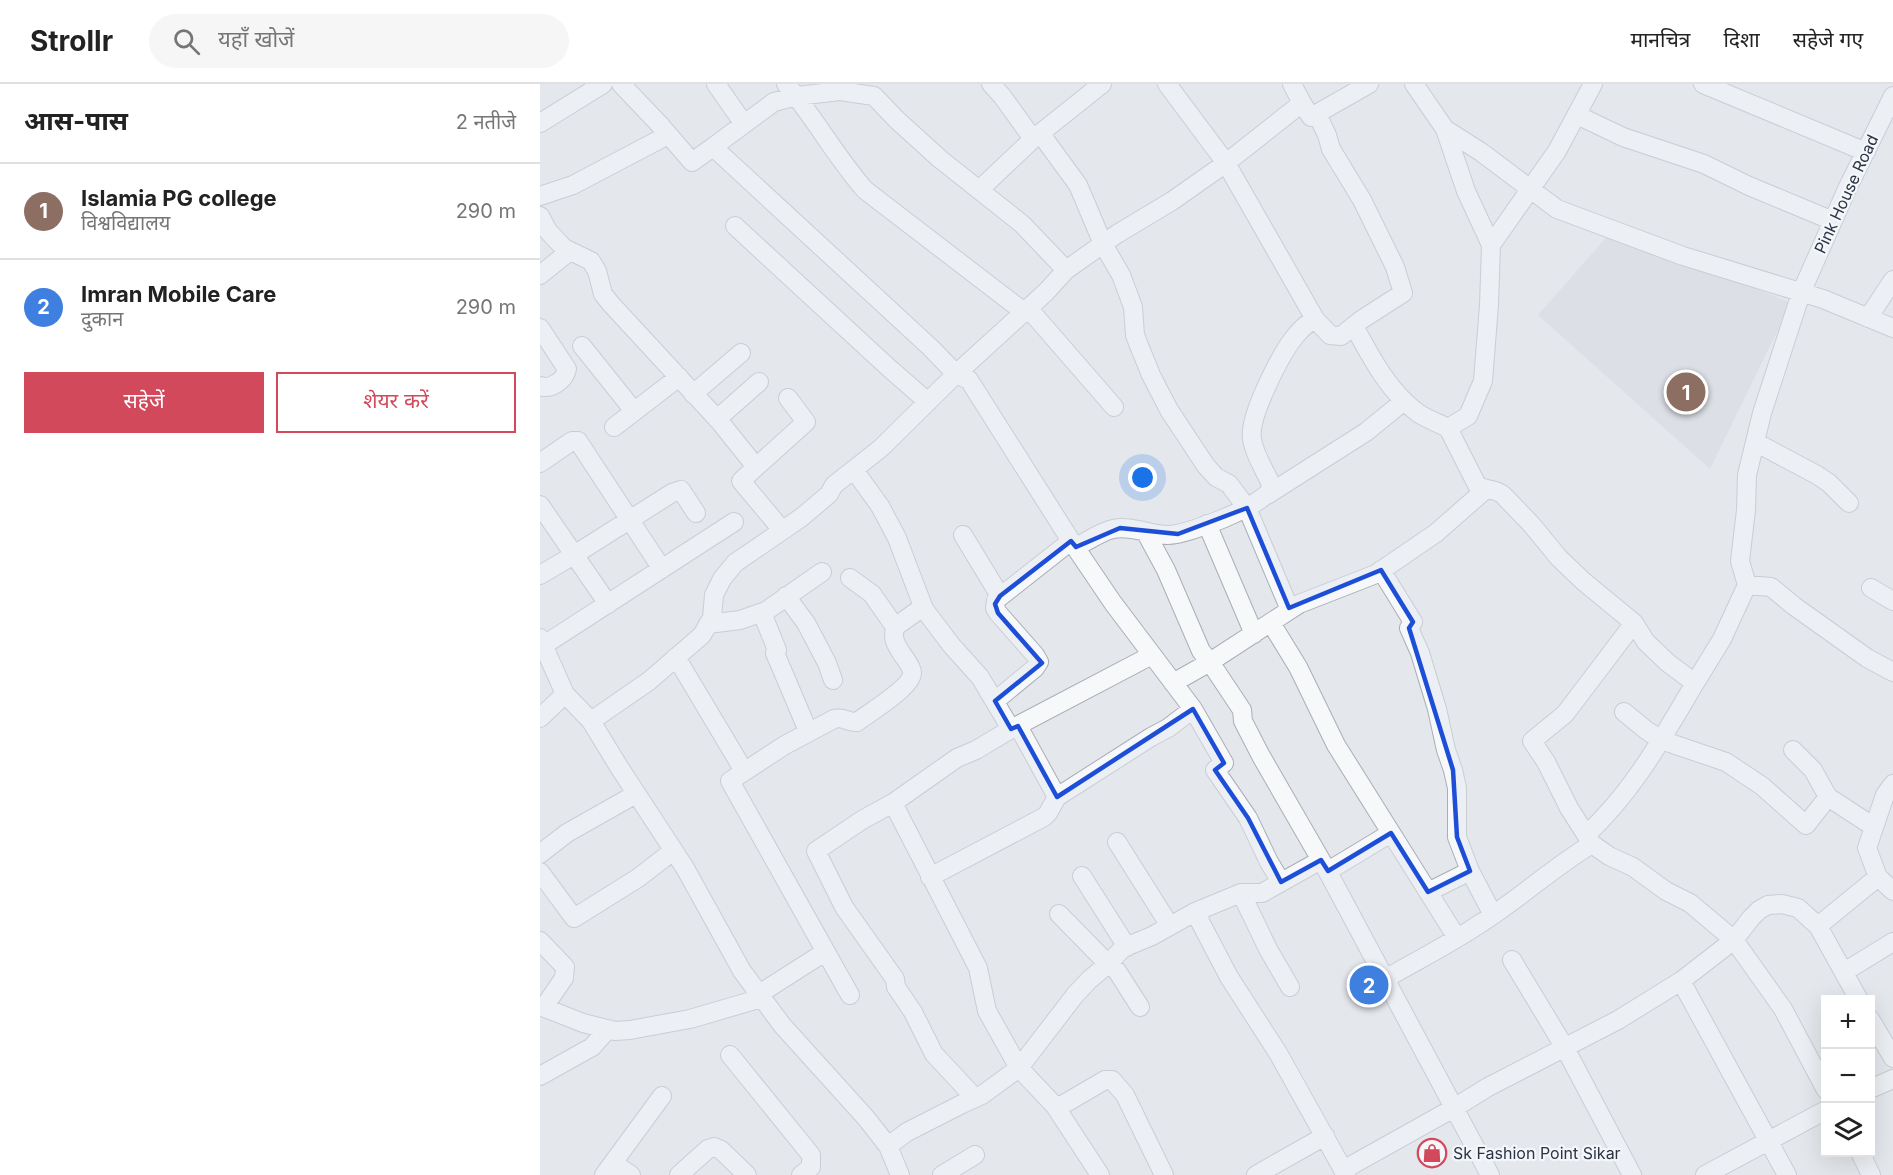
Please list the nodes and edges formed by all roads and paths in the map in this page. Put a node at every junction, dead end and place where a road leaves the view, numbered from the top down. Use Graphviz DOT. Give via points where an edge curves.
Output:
graph roads {
  1 [pos="603,84"];
  2 [pos="621,84"];
  3 [pos="716,84"];
  4 [pos="991,84"];
  5 [pos="1102,84"];
  6 [pos="1167,84"];
  7 [pos="1292,84"];
  8 [pos="1369,84"];
  9 [pos="1414,84"];
  10 [pos="1593,84"];
  11 [pos="1703,84"];
  12 [pos="791,90"];
  13 [pos="1893,96"];
  14 [pos="1310,108"];
  15 [pos="1577,115"];
  16 [pos="540,123"];
  17 [pos="744,124"];
  18 [pos="1445,129"];
  19 [pos="668,135"];
  20 [pos="1036,136"];
  21 [pos="712,147"];
  22 [pos="1866,152"];
  23 [pos="1226,164"];
  24 [pos="1530,188"];
  25 [pos="979,190"];
  26 [pos="540,196"];
  27 [pos="540,216"];
  28 [pos="1833,221"];
  29 [pos="735,226"];
  30 [pos="1103,244"];
  31 [pos="1491,245"];
  32 [pos="570,251"];
  33 [pos="1066,270"];
  34 [pos="540,275"];
  35 [pos="1893,280"];
  36 [pos="1801,293"];
  37 [pos="1026,310"];
  38 [pos="1868,318"];
  39 [pos="1315,319"];
  40 [pos="1354,326"];
  41 [pos="540,328"];
  42 [pos="1893,328"];
  43 [pos="582,346"];
  44 [pos="741,353"];
  45 [pos="956,374"];
  46 [pos="679,377"];
  47 [pos="759,382"];
  48 [pos="540,386"];
  49 [pos="693,394"];
  50 [pos="788,398"];
  51 [pos="1404,401"];
  52 [pos="928,402"];
  53 [pos="1114,407"];
  54 [pos="634,411"];
  55 [pos="717,419"];
  56 [pos="614,427"];
  57 [pos="1448,428"];
  58 [pos="1755,442"];
  59 [pos="540,463"];
  60 [pos="756,467"];
  61 [pos="854,470"];
  62 [pos="1485,490"];
  63 [pos="1268,495"];
  64 [pos="1849,503"];
  65 [pos="540,505"];
  66 [pos="1247,508"];
  67 [pos="696,513"];
  68 [pos="629,519"];
  69 [pos="734,522"];
  70 [pos="1207,524"];
  71 [pos="782,530"];
  72 [pos="1146,533"];
  73 [pos="963,535"];
  74 [pos="1074,544"];
  75 [pos="574,555"];
  76 [pos="662,569"];
  77 [pos="1381,570"];
  78 [pos="822,572"];
  79 [pos="540,575"];
  80 [pos="850,578"];
  81 [pos="1747,585"];
  82 [pos="1871,588"];
  83 [pos="786,596"];
  84 [pos="1000,596"];
  85 [pos="1893,601"];
  86 [pos="608,604"];
  87 [pos="923,607"];
  88 [pos="1290,610"];
  89 [pos="762,613"];
  90 [pos="1271,622"];
  91 [pos="708,624"];
  92 [pos="1634,624"];
  93 [pos="895,627"];
  94 [pos="1254,634"];
  95 [pos="542,641"];
  96 [pos="1152,655"];
  97 [pos="676,657"];
  98 [pos="1210,662"];
  99 [pos="1893,672"];
  100 [pos="833,680"];
  101 [pos="1173,682"];
  102 [pos="1695,683"];
  103 [pos="565,694"];
  104 [pos="995,701"];
  105 [pos="1193,709"];
  106 [pos="1624,712"];
  107 [pos="540,718"];
  108 [pos="591,721"];
  109 [pos="1014,727"];
  110 [pos="808,731"];
  111 [pos="1661,740"];
  112 [pos="1793,750"];
  113 [pos="744,771"];
  114 [pos="1893,784"];
  115 [pos="636,794"];
  116 [pos="1057,797"];
  117 [pos="1828,797"];
  118 [pos="893,803"];
  119 [pos="1874,827"];
  120 [pos="1391,833"];
  121 [pos="1589,839"];
  122 [pos="1117,842"];
  123 [pos="673,851"];
  124 [pos="540,854"];
  125 [pos="1324,866"];
  126 [pos="1470,871"];
  127 [pos="540,872"];
  128 [pos="1082,876"];
  129 [pos="930,877"];
  130 [pos="1878,877"];
  131 [pos="1281,882"];
  132 [pos="1893,891"];
  133 [pos="1428,892"];
  134 [pos="1241,893"];
  135 [pos="1195,912"];
  136 [pos="1059,914"];
  137 [pos="1493,915"];
  138 [pos="1170,926"];
  139 [pos="1818,926"];
  140 [pos="1457,938"];
  141 [pos="1734,940"];
  142 [pos="540,941"];
  143 [pos="1893,942"];
  144 [pos="1127,947"];
  145 [pos="825,952"];
  146 [pos="1512,960"];
  147 [pos="1108,964"];
  148 [pos="1844,972"];
  149 [pos="1385,980"];
  150 [pos="1681,981"];
  151 [pos="1290,987"];
  152 [pos="850,995"];
  153 [pos="1857,995"];
  154 [pos="760,996"];
  155 [pos="542,1006"];
  156 [pos="1140,1007"];
  157 [pos="1875,1027"];
  158 [pos="608,1029"];
  159 [pos="1565,1048"];
  160 [pos="730,1055"];
  161 [pos="1893,1058"];
  162 [pos="1019,1068"];
  163 [pos="540,1076"];
  164 [pos="1893,1079"];
  165 [pos="1821,1081"];
  166 [pos="1875,1087"];
  167 [pos="662,1096"];
  168 [pos="975,1098"];
  169 [pos="1055,1106"];
  170 [pos="1454,1108"];
  171 [pos="1821,1113"];
  172 [pos="1325,1136"];
  173 [pos="1769,1140"];
  174 [pos="888,1146"];
  175 [pos="975,1155"];
  176 [pos="1862,1157"];
  177 [pos="608,1169"];
  178 [pos="1344,1172"];
  179 [pos="631,1175"];
  180 [pos="679,1175"];
  181 [pos="747,1175"];
  182 [pos="801,1175"];
  183 [pos="900,1175"];
  184 [pos="942,1175"];
  185 [pos="1100,1175"];
  186 [pos="1164,1175"];
  187 [pos="1256,1175"];
  188 [pos="1490,1175"];
  189 [pos="1632,1175"];
  190 [pos="1705,1175"];
  191 [pos="1787,1175"];
  192 [pos="1871,1175"];
  1 -- 16 [label="street"];
  2 -- 19 [label="street"];
  3 -- 17 [label="street"];
  4 -- 20 [label="street"];
  5 -- 20 [label="street"];
  6 -- 23 [label="street"];
  7 -- 14 [label="street"];
  8 -- 14 [label="street"];
  9 -- 18 [label="street"];
  10 -- 15 [label="street"];
  11 -- 22 [label="street"];
  12 -- 17 [label="street"];
  12 -- 25 [label="street" via="874,96"];
  12 -- 37 [label="street" via="865,190"];
  13 -- 22 [label="street, Pink House Road"];
  14 -- 23 [label="street"];
  14 -- 40 [label="street" via="1362,200 1395,267 1403,293"];
  15 -- 24 [label="street"];
  15 -- 28 [label="street" via="1623,137 1704,164"];
  17 -- 21 [label="street"];
  18 -- 24 [label="street"];
  18 -- 31 [label="street"];
  19 -- 21 [label="street" via="692,162"];
  19 -- 26 [label="street" via="573,185"];
  20 -- 25 [label="street"];
  20 -- 30 [label="street" via="1078,185"];
  21 -- 45 [label="street"];
  22 -- 28 [label="street, Pink House Road"];
  23 -- 30 [label="street"];
  23 -- 39 [label="street"];
  24 -- 31 [label="street"];
  24 -- 36 [label="street" via="1557,209 1683,256"];
  25 -- 33 [label="street" via="1022,224"];
  27 -- 32 [label="street" via="548,231"];
  28 -- 36 [label="street, Pink House Road"];
  29 -- 52 [label="street"];
  30 -- 33 [label="street"];
  30 -- 66 [label="street" via="1130,295 1138,343 1170,410 1212,474 1229,484"];
  31 -- 57 [label="street" via="1483,381 1468,416"];
  32 -- 34 [label="street"];
  32 -- 46 [label="street" via="591,261 603,294"];
  33 -- 37 [label="street"];
  35 -- 38 [label="street"];
  36 -- 38 [label="street"];
  36 -- 58 [label="street, Pink House Road"];
  37 -- 45 [label="street"];
  37 -- 53 [label="street"];
  38 -- 42 [label="street"];
  39 -- 40 [label="street" via="1330,335 1341,336"];
  39 -- 63 [label="street" via="1283,352 1251,431 1270,482"];
  40 -- 51 [label="street" via="1390,386"];
  41 -- 48 [label="street" via="567,369 565,376 551,387"];
  43 -- 54 [label="street"];
  44 -- 49 [label="street"];
  45 -- 52 [label="street"];
  45 -- 74 [label="street" via="969,380"];
  46 -- 49 [label="street"];
  46 -- 54 [label="street"];
  47 -- 55 [label="street"];
  49 -- 55 [label="street"];
  50 -- 60 [label="street" via="806,422"];
  51 -- 57 [label="street"];
  51 -- 63 [label="street" via="1366,432"];
  52 -- 61 [label="street"];
  54 -- 56 [label="street"];
  55 -- 60 [label="street"];
  57 -- 62 [label="street" via="1473,480"];
  58 -- 64 [label="street" via="1817,475"];
  58 -- 81 [label="street, Pink House Road" via="1747,475 1740,561"];
  59 -- 68 [label="street" via="568,443 578,441"];
  60 -- 71 [label="street" via="741,481"];
  61 -- 71 [label="street"];
  61 -- 87 [label="street" via="897,538"];
  62 -- 77 [label="street" via="1436,532"];
  62 -- 92 [label="street" via="1503,495 1559,558"];
  63 -- 66 [label="street"];
  65 -- 75 [label="street"];
  66 -- 70 [label="street"];
  66 -- 88 [label="street"];
  67 -- 68 [label="street" via="681,490"];
  68 -- 75 [label="street"];
  68 -- 76 [label="street"];
  69 -- 76 [label="street"];
  70 -- 72 [label="street" via="1178,534"];
  70 -- 94 [label="street"];
  71 -- 91 [label="street" via="735,563 722,579"];
  72 -- 74 [label="street" via="1113,529"];
  72 -- 98 [label="street" via="1201,651"];
  73 -- 84 [label="street"];
  74 -- 84 [label="street"];
  74 -- 96 [label="street"];
  75 -- 79 [label="street"];
  75 -- 86 [label="street"];
  76 -- 86 [label="street"];
  77 -- 88 [label="street"];
  77 -- 126 [label="street" via="1413,622 1409,628 1420,653 1453,770 1457,837"];
  78 -- 83 [label="street"];
  80 -- 93 [label="street" via="872,594"];
  81 -- 99 [label="street" via="1771,587 1867,658"];
  81 -- 102 [label="street" via="1722,639"];
  82 -- 85 [label="street"];
  83 -- 89 [label="street"];
  83 -- 100 [label="street" via="806,623"];
  84 -- 104 [label="street" via="995,604 998,613 1038,662"];
  86 -- 95 [label="street"];
  87 -- 93 [label="street"];
  87 -- 104 [label="street" via="980,676"];
  88 -- 90 [label="street"];
  89 -- 91 [label="street"];
  89 -- 110 [label="street"];
  90 -- 94 [label="street"];
  90 -- 120 [label="street" via="1336,745"];
  91 -- 97 [label="street" via="702,635"];
  92 -- 102 [label="street" via="1646,642"];
  92 -- 121 [label="street" via="1564,714 1532,741"];
  93 -- 110 [label="street" via="893,636 911,668 909,682 857,722 839,717"];
  94 -- 98 [label="street"];
  95 -- 103 [label="street"];
  96 -- 101 [label="street"];
  96 -- 109 [label="street"];
  97 -- 108 [label="street"];
  97 -- 113 [label="street"];
  98 -- 101 [label="street"];
  98 -- 125 [label="street" via="1242,710 1261,756"];
  101 -- 105 [label="street"];
  102 -- 111 [label="street"];
  103 -- 107 [label="street"];
  103 -- 108 [label="street"];
  104 -- 109 [label="street"];
  105 -- 116 [label="street"];
  105 -- 131 [label="street" via="1224,763 1215,770 1248,818"];
  106 -- 111 [label="street"];
  108 -- 115 [label="street"];
  109 -- 116 [label="street"];
  109 -- 118 [label="street" via="957,759"];
  110 -- 113 [label="street"];
  111 -- 117 [label="street" via="1726,762 1762,786 1806,825"];
  111 -- 121 [label="street" via="1632,785"];
  112 -- 117 [label="street" via="1813,770"];
  113 -- 145 [label="street" via="730,781"];
  114 -- 119 [label="street"];
  115 -- 123 [label="street"];
  115 -- 124 [label="street" via="567,833"];
  116 -- 129 [label="street" via="1044,817"];
  117 -- 119 [label="street"];
  118 -- 129 [label="street"];
  118 -- 168 [label="street" via="816,851 844,907 895,979 934,1054"];
  119 -- 130 [label="street" via="1867,848"];
  120 -- 125 [label="street"];
  120 -- 133 [label="street"];
  121 -- 137 [label="street"];
  121 -- 141 [label="street" via="1609,856 1690,903"];
  122 -- 138 [label="street"];
  123 -- 127 [label="street" via="574,918"];
  123 -- 154 [label="street"];
  125 -- 131 [label="street"];
  125 -- 149 [label="street"];
  126 -- 133 [label="street"];
  126 -- 137 [label="street"];
  128 -- 144 [label="street"];
  129 -- 162 [label="street" via="978,968 987,1011"];
  130 -- 132 [label="street"];
  130 -- 139 [label="street"];
  131 -- 134 [label="street" via="1262,893"];
  133 -- 140 [label="street"];
  134 -- 135 [label="street"];
  134 -- 151 [label="street"];
  135 -- 138 [label="street"];
  135 -- 172 [label="street" via="1229,977"];
  136 -- 147 [label="street"];
  137 -- 140 [label="street"];
  138 -- 144 [label="street"];
  139 -- 141 [label="street" via="1798,908 1768,905"];
  139 -- 148 [label="street"];
  140 -- 149 [label="street"];
  141 -- 150 [label="street"];
  141 -- 165 [label="street" via="1783,1009"];
  142 -- 155 [label="street" via="565,967 564,978"];
  143 -- 148 [label="street"];
  144 -- 147 [label="street"];
  145 -- 152 [label="street"];
  145 -- 154 [label="street"];
  146 -- 159 [label="street"];
  147 -- 156 [label="street" via="1117,971"];
  147 -- 162 [label="street" via="1075,995"];
  148 -- 153 [label="street"];
  149 -- 170 [label="street"];
  150 -- 159 [label="street"];
  150 -- 173 [label="street"];
  154 -- 158 [label="street" via="690,1019 630,1030"];
  154 -- 174 [label="street"];
  155 -- 158 [label="street"];
  157 -- 161 [label="street"];
  158 -- 163 [label="street" via="592,1047"];
  159 -- 170 [label="street"];
  159 -- 189 [label="street"];
  160 -- 182 [label="street" via="812,1155 810,1167"];
  162 -- 168 [label="street"];
  162 -- 169 [label="street"];
  164 -- 166 [label="street"];
  167 -- 177 [label="street"];
  168 -- 174 [label="street" via="907,1132"];
  169 -- 185 [label="street"];
  169 -- 186 [label="street" via="1112,1080 1125,1095"];
  170 -- 178 [label="street"];
  170 -- 188 [label="street"];
  171 -- 173 [label="street"];
  172 -- 178 [label="street"];
  172 -- 187 [label="street"];
  173 -- 190 [label="street"];
  173 -- 191 [label="street"];
  174 -- 183 [label="street"];
  175 -- 184 [label="street"];
  176 -- 192 [label="street"];
  177 -- 179 [label="street"];
  180 -- 181 [label="street" via="714,1147"];
}
